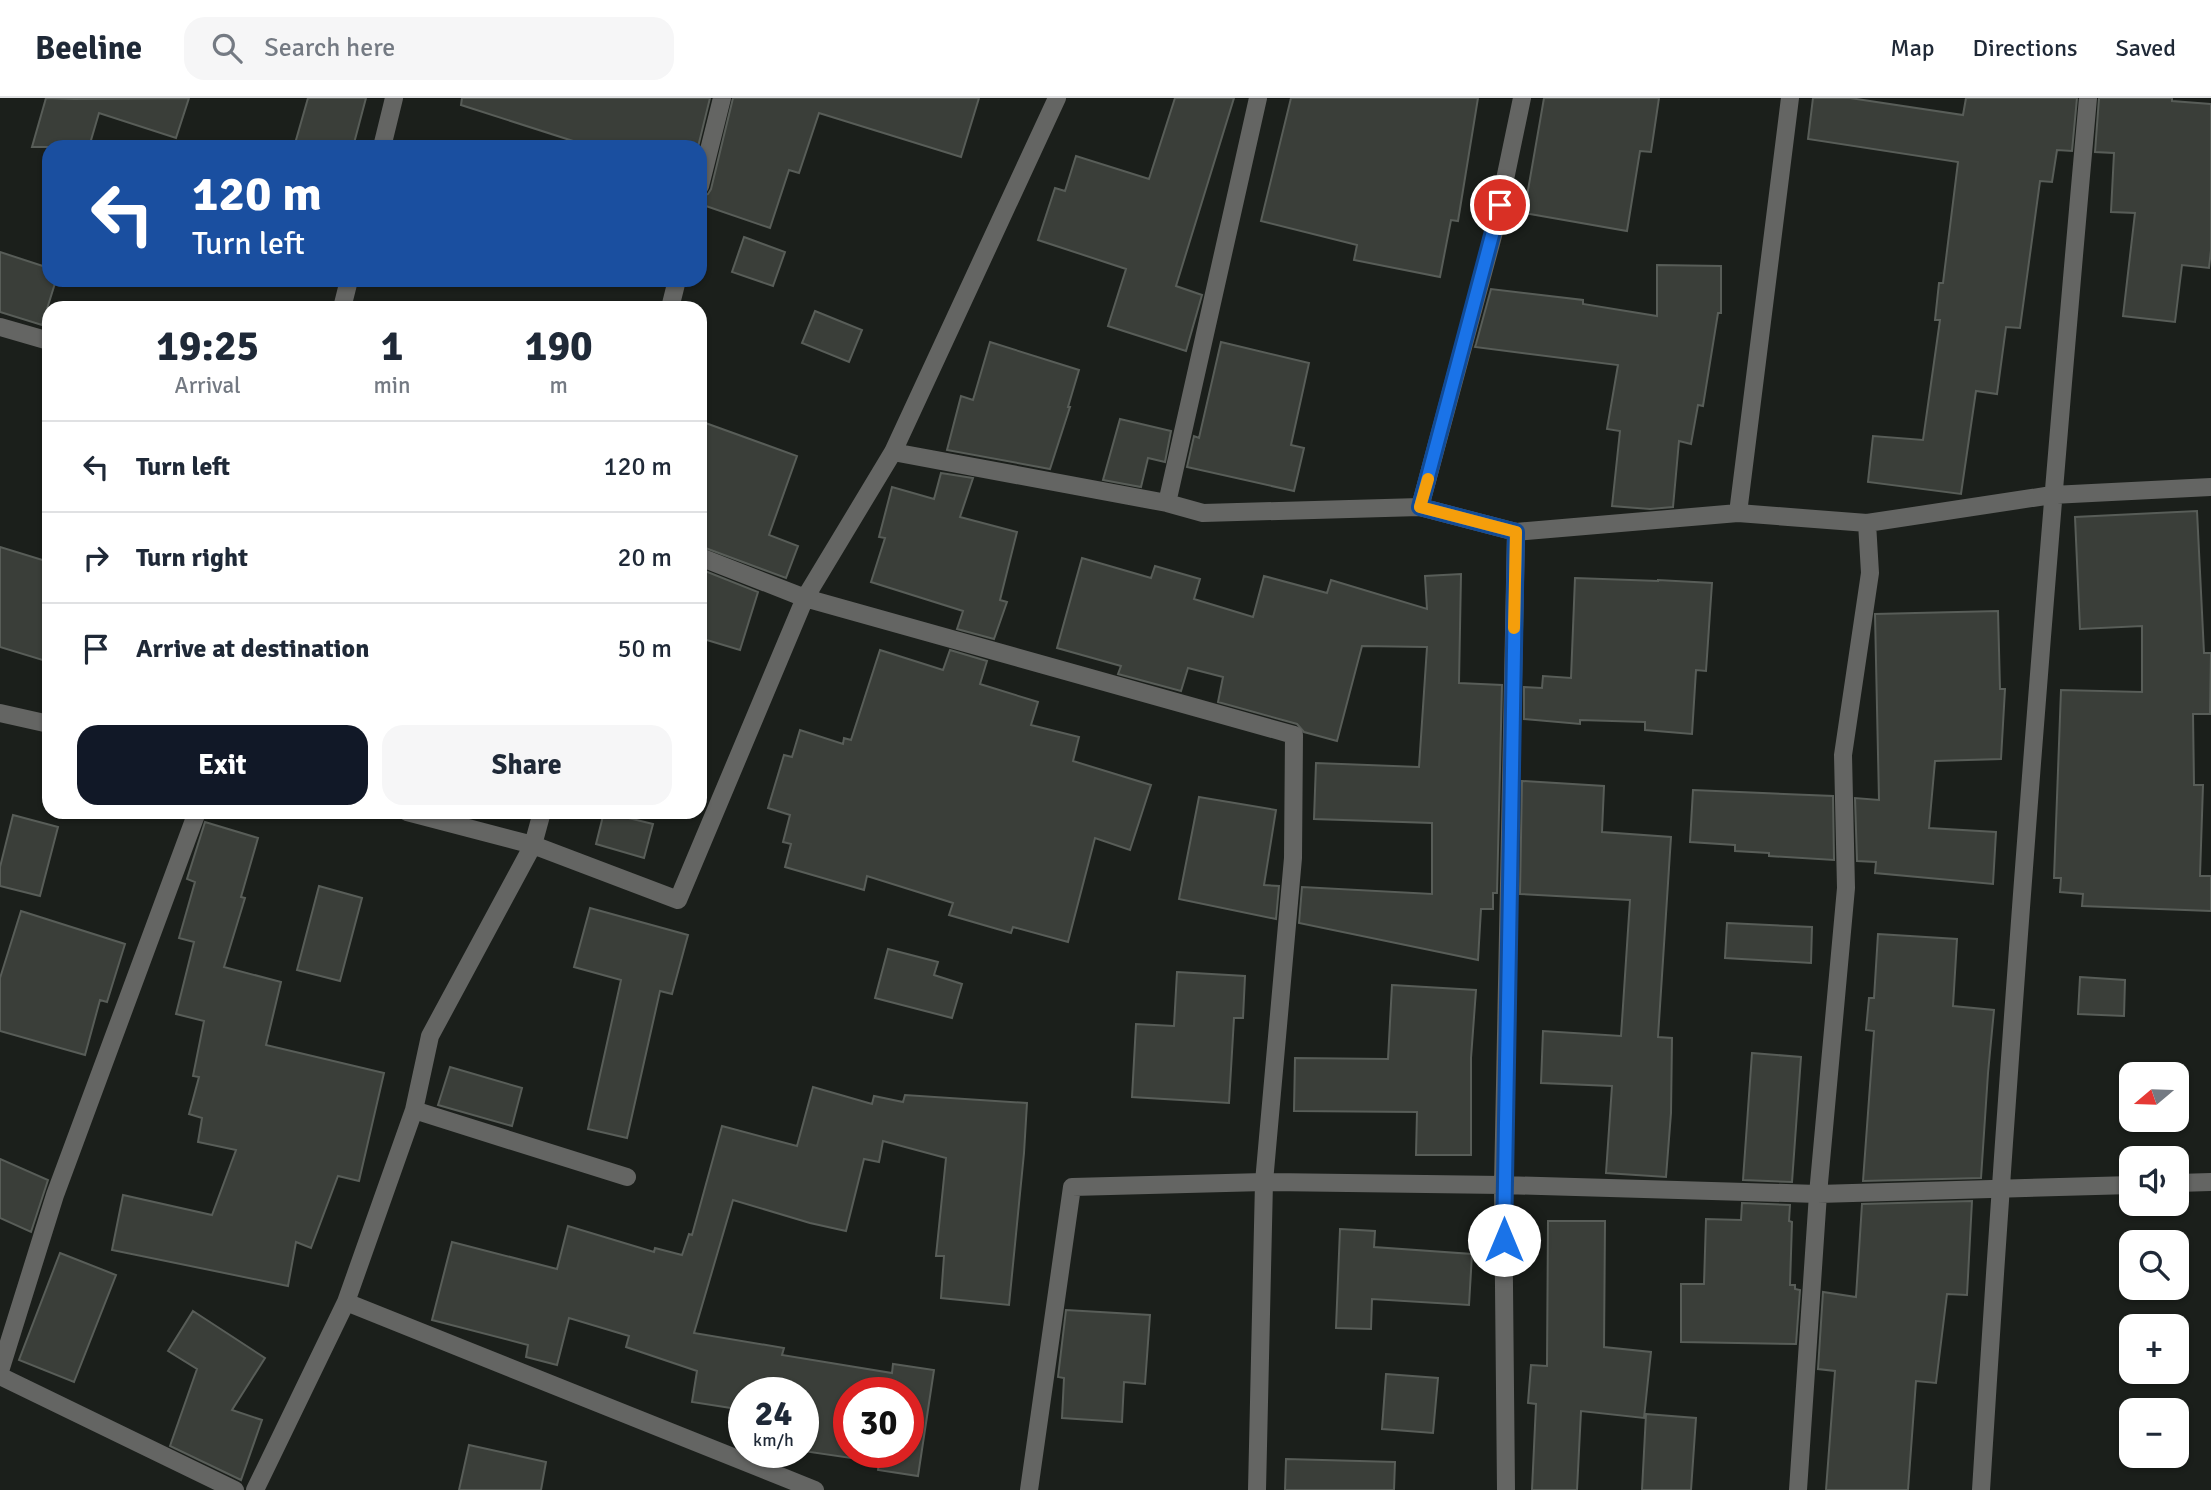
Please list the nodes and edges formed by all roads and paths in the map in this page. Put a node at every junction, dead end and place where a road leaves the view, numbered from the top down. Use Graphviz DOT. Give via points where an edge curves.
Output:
graph roads {
  1 [pos="394,98"];
  2 [pos="722,98"];
  3 [pos="1057,98"];
  4 [pos="1258,98"];
  5 [pos="1522,98"];
  6 [pos="1790,98"];
  7 [pos="2088,98"];
  8 [pos="384,140"];
  9 [pos="707,158"];
  10 [pos="0,327"];
  11 [pos="42,339"];
  12 [pos="893,452"];
  13 [pos="2211,487"];
  14 [pos="2052,495"];
  15 [pos="1167,503"];
  16 [pos="1420,507"];
  17 [pos="1738,513"];
  18 [pos="1867,523"];
  19 [pos="1516,532"];
  20 [pos="707,560"];
  21 [pos="804,598"];
  22 [pos="0,713"];
  23 [pos="42,722"];
  24 [pos="194,819"];
  25 [pos="434,819"];
  26 [pos="540,819"];
  27 [pos="534,845"];
  28 [pos="414,1110"];
  29 [pos="627,1177"];
  30 [pos="1264,1182"];
  31 [pos="2211,1182"];
  32 [pos="2189,1183"];
  33 [pos="1503,1185"];
  34 [pos="2119,1185"];
  35 [pos="2000,1189"];
  36 [pos="1818,1194"];
  37 [pos="346,1302"];
  38 [pos="0,1371"];
  39 [pos="0,1376"];
  40 [pos="236,1490"];
  41 [pos="255,1490"];
  42 [pos="815,1490"];
  43 [pos="1029,1490"];
  44 [pos="1257,1490"];
  45 [pos="1506,1490"];
  46 [pos="1798,1490"];
  47 [pos="1981,1490"];
  1 -- 8 [label="street"];
  2 -- 9 [label="street"];
  3 -- 12 [label="street"];
  4 -- 15 [label="street"];
  5 -- 16 [label="street" via="1494,232"];
  6 -- 17 [label="street"];
  7 -- 14 [label="street"];
  10 -- 11 [label="street"];
  12 -- 15 [label="street"];
  12 -- 21 [label="street"];
  13 -- 14 [label="street"];
  14 -- 18 [label="street"];
  14 -- 35 [label="street"];
  15 -- 16 [label="street" via="1203,513"];
  16 -- 19 [label="street"];
  17 -- 18 [label="street"];
  17 -- 19 [label="street"];
  18 -- 36 [label="street" via="1870,573 1843,755 1846,888"];
  19 -- 33 [label="street"];
  20 -- 21 [label="street"];
  21 -- 27 [label="street" via="678,900"];
  21 -- 30 [label="street" via="1294,735 1293,858"];
  22 -- 23 [label="street"];
  24 -- 38 [label="street" via="55,1195"];
  25 -- 27 [label="street"];
  26 -- 27 [label="street"];
  27 -- 28 [label="street" via="430,1036"];
  28 -- 29 [label="street"];
  28 -- 37 [label="street"];
  30 -- 33 [label="street"];
  30 -- 43 [label="street" via="1072,1187"];
  30 -- 44 [label="street"];
  31 -- 32 [label="street"];
  33 -- 36 [label="street"];
  33 -- 45 [label="street"];
  34 -- 35 [label="street"];
  35 -- 36 [label="street"];
  35 -- 47 [label="street"];
  36 -- 46 [label="street"];
  37 -- 41 [label="street"];
  37 -- 42 [label="street"];
  39 -- 40 [label="street"];
}
